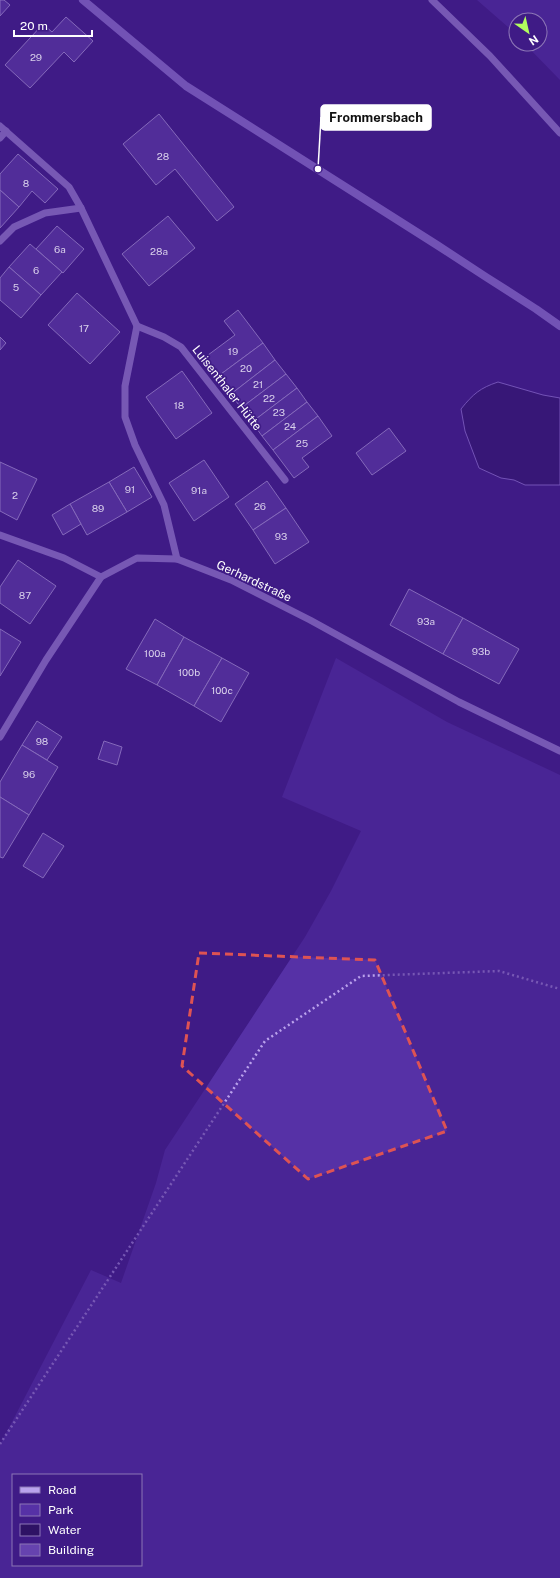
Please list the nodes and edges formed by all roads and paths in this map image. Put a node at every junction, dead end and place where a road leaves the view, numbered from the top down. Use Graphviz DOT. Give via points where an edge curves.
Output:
graph roads {
  1 [pos="432,0"];
  2 [pos="3,128"];
  3 [pos="560,133"];
  4 [pos="0,138"];
  5 [pos="81,208"];
  6 [pos="0,241"];
  7 [pos="137,326"];
  8 [pos="285,480"];
  9 [pos="0,535"];
  10 [pos="177,559"];
  11 [pos="101,577"];
  12 [pos="0,737"];
  13 [pos="560,751"];
  14 [pos="560,990"];
  15 [pos="0,1444"];
  1 -- 3 [label="street" via="490,56"];
  2 -- 4 [label="street"];
  2 -- 5 [label="street" via="69,188"];
  5 -- 6 [label="street" via="45,213 14,227"];
  5 -- 7 [label="street"];
  7 -- 8 [label="street, Luisenthaler Hütte" via="181,347"];
  7 -- 10 [label="street" via="125,386 125,417 134,446 164,505"];
  9 -- 11 [label="street" via="64,558"];
  10 -- 11 [label="street, Gerhardstraße" via="137,558"];
  10 -- 13 [label="street, Gerhardstraße" via="231,580 310,620 459,702"];
  11 -- 12 [label="street, Gerhardstraße" via="46,660"];
  14 -- 15 [label="path" via="499,971 361,976 265,1041"];
}
